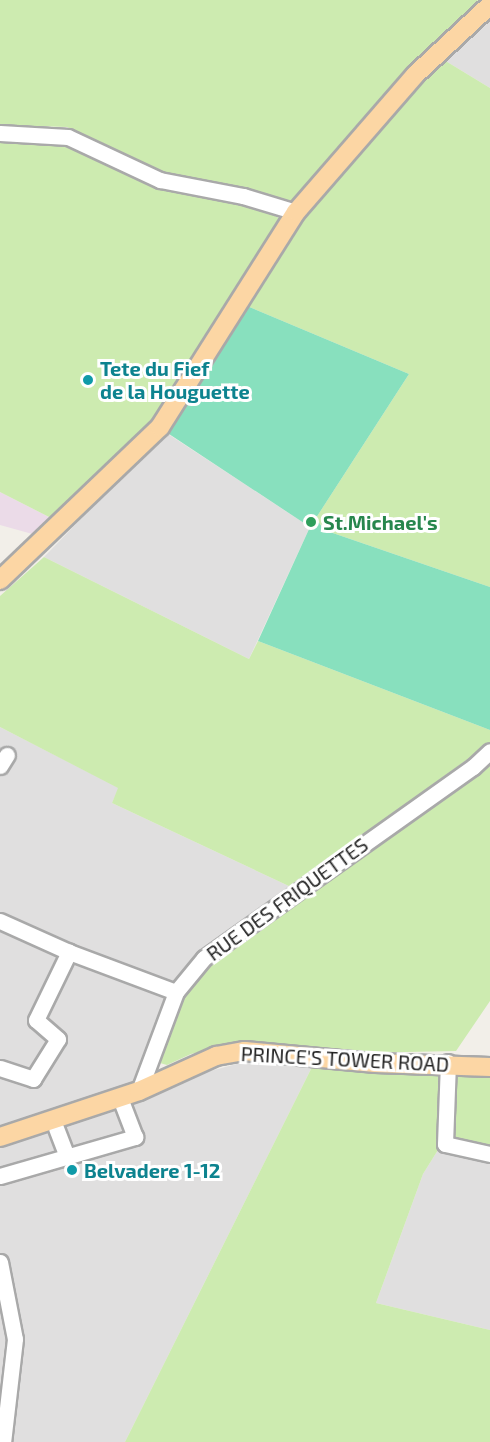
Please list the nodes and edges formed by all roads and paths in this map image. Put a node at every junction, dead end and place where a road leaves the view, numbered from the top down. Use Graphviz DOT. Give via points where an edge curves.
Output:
graph roads {
  1 [pos="490,5"];
  2 [pos="0,133"];
  3 [pos="296,212"];
  4 [pos="0,580"];
  5 [pos="490,751"];
  6 [pos="0,921"];
  7 [pos="69,952"];
  8 [pos="176,992"];
  9 [pos="448,1062"];
  10 [pos="490,1067"];
  11 [pos="0,1068"];
  12 [pos="139,1091"];
  13 [pos="120,1098"];
  14 [pos="56,1128"];
  15 [pos="0,1137"];
  16 [pos="490,1154"];
  17 [pos="67,1156"];
  18 [pos="0,1176"];
  19 [pos="0,1262"];
  20 [pos="3,1442"];
  1 -- 3 [label="main road" via="415,75"];
  2 -- 3 [label="street" via="68,137 160,180 243,196"];
  3 -- 4 [label="main road" via="160,427"];
  5 -- 8 [label="street, RUE DES FRIQUETTES" via="204,958"];
  6 -- 7 [label="street"];
  7 -- 8 [label="street"];
  7 -- 11 [label="street" via="36,1020 58,1039 33,1079"];
  8 -- 12 [label="street, RUE DES FRIQUETTES"];
  9 -- 10 [label="main road, PRINCE'S TOWER ROAD"];
  9 -- 12 [label="main road, PRINCE'S TOWER ROAD" via="375,1063 245,1051 216,1056"];
  9 -- 16 [label="street" via="445,1144"];
  12 -- 13 [label="main road, PRINCE'S TOWER ROAD"];
  13 -- 15 [label="main road, PRINCE'S TOWER ROAD"];
  13 -- 17 [label="street" via="135,1137"];
  14 -- 17 [label="street"];
  17 -- 18 [label="street"];
  19 -- 20 [label="street" via="15,1339"];
}
